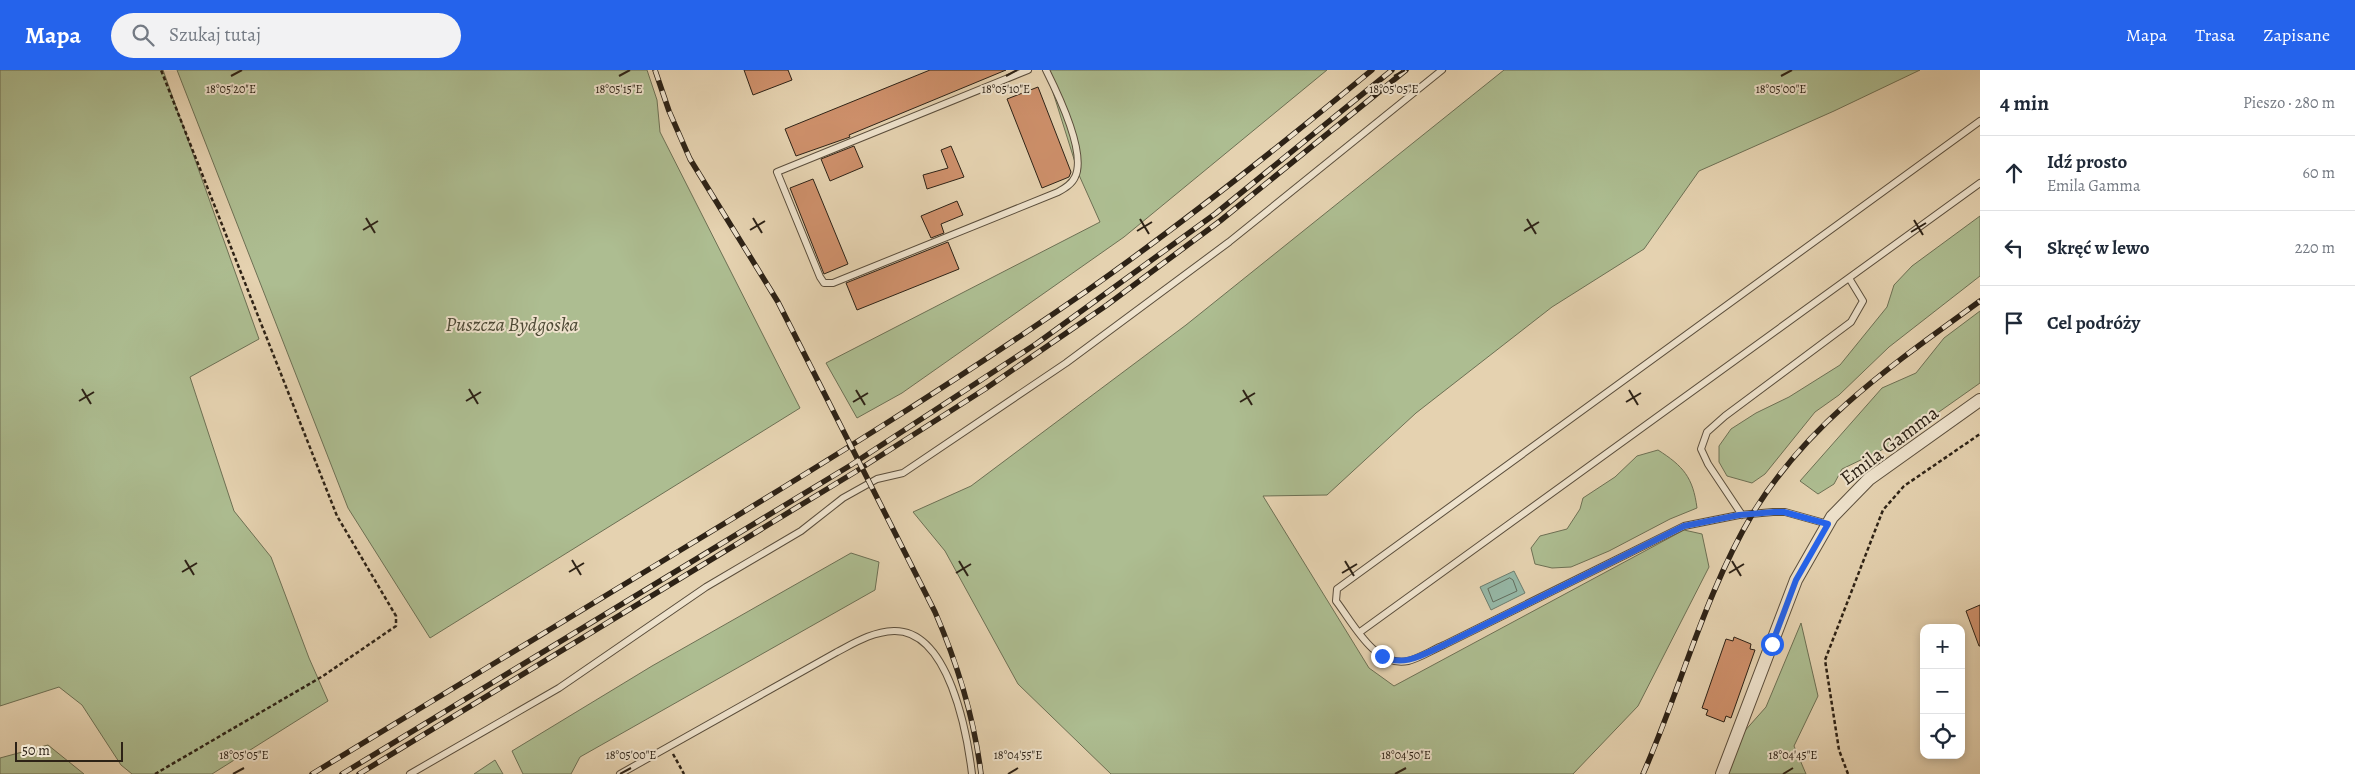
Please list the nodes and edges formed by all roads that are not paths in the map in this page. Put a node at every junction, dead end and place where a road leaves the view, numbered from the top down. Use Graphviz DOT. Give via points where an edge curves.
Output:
graph roads {
  1 [pos="1028,70"];
  2 [pos="1046,70"];
  3 [pos="1442,70"];
  4 [pos="1980,121"];
  5 [pos="1980,183"];
  6 [pos="1849,278"];
  7 [pos="1980,400"];
  8 [pos="1742,514"];
  9 [pos="1828,524"];
  10 [pos="1360,632"];
  11 [pos="410,774"];
  12 [pos="620,774"];
  13 [pos="972,774"];
  14 [pos="1722,774"];
  1 -- 2 [label="lane" via="777,172 824,283 833,283 1058,192 1070,184 1076,176 1079,161 1057,92"];
  3 -- 11 [label="lane" via="1229,242 1066,362 903,473 877,479 843,498 801,531 706,587 559,688"];
  4 -- 10 [label="lane" via="1337,589 1336,601"];
  5 -- 6 [label="lane"];
  6 -- 8 [label="lane" via="1863,301 1851,322 1707,432 1701,449"];
  6 -- 10 [label="lane"];
  7 -- 9 [label="street, Emila Gamma" via="1869,479"];
  8 -- 9 [label="lane" via="1784,512"];
  8 -- 10 [label="lane" via="1684,526 1408,661 1388,660 1375,651"];
  9 -- 14 [label="street, Emila Gamma" via="1796,580"];
  12 -- 13 [label="lane" via="870,635 896,631 910,634 940,662 952,687 968,743"];
}
